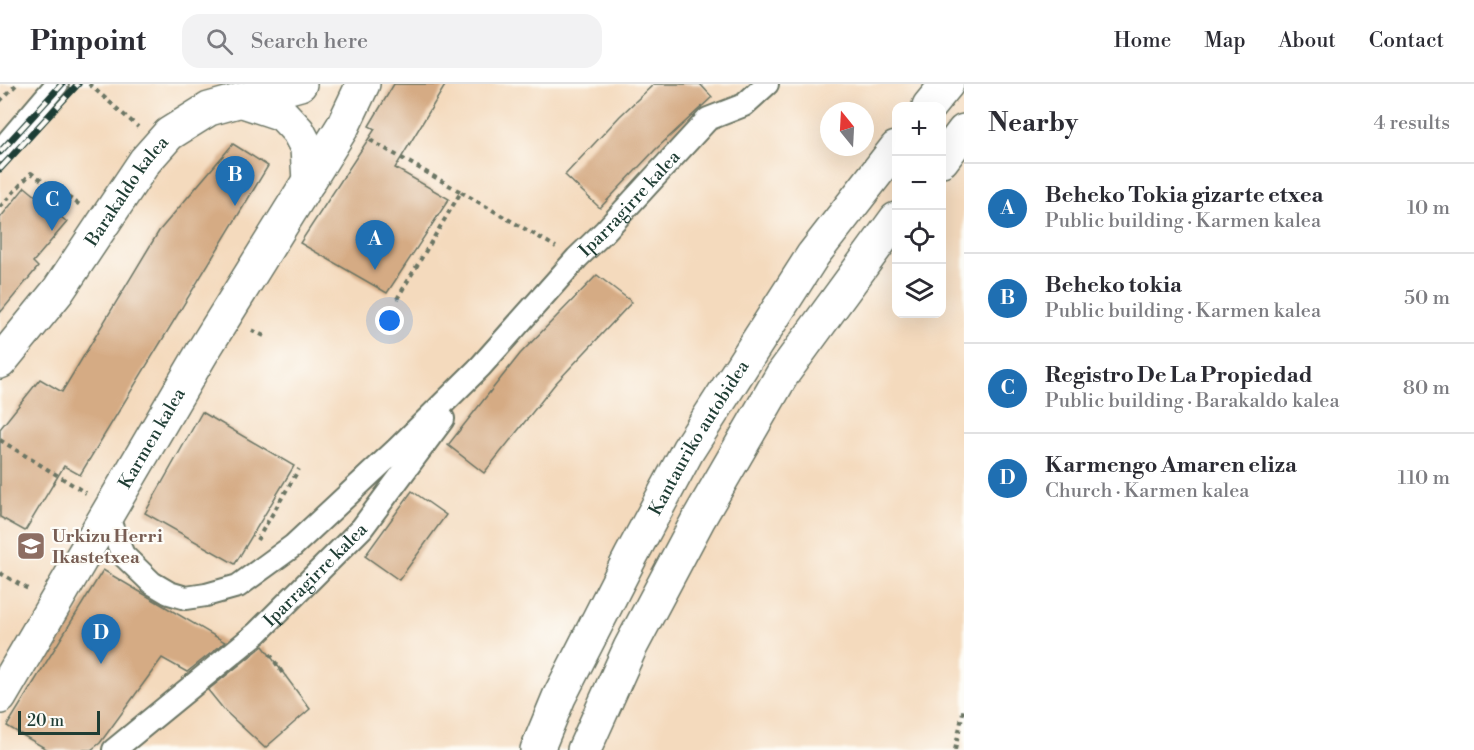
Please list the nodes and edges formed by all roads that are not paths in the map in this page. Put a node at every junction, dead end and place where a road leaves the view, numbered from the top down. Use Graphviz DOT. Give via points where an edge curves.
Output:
graph roads {
  1 [pos="57,84"];
  2 [pos="300,84"];
  3 [pos="363,84"];
  4 [pos="767,84"];
  5 [pos="240,100"];
  6 [pos="964,130"];
  7 [pos="0,151"];
  8 [pos="892,154"];
  9 [pos="945,156"];
  10 [pos="309,181"];
  11 [pos="892,226"];
  12 [pos="0,362"];
  13 [pos="480,367"];
  14 [pos="108,511"];
  15 [pos="0,697"];
  16 [pos="114,750"];
  17 [pos="537,750"];
  18 [pos="584,750"];
  1 -- 7 [label="street"];
  2 -- 5 [label="main road, Barakaldo kalea"];
  3 -- 10 [label="main road, Karmen kalea"];
  4 -- 13 [label="street, Iparragirre kalea" via="744,105 708,120"];
  5 -- 10 [label="main road" via="282,114 298,131 307,148"];
  5 -- 12 [label="main road, Barakaldo kalea" via="209,109 169,134 145,162 58,291"];
  6 -- 9 [label="main road"];
  8 -- 17 [label="main road, Kantauriko autobidea" via="813,255 688,450 564,687"];
  10 -- 14 [label="main road, Karmen kalea"];
  11 -- 18 [label="main road" via="782,375 630,648"];
  13 -- 14 [label="street, Iparragirre kalea" via="293,546 237,586 186,598 169,593 152,583 123,555"];
  13 -- 16 [label="street, Iparragirre kalea" via="362,528 256,633"];
  14 -- 15 [label="main road, Karmen kalea"];
}
